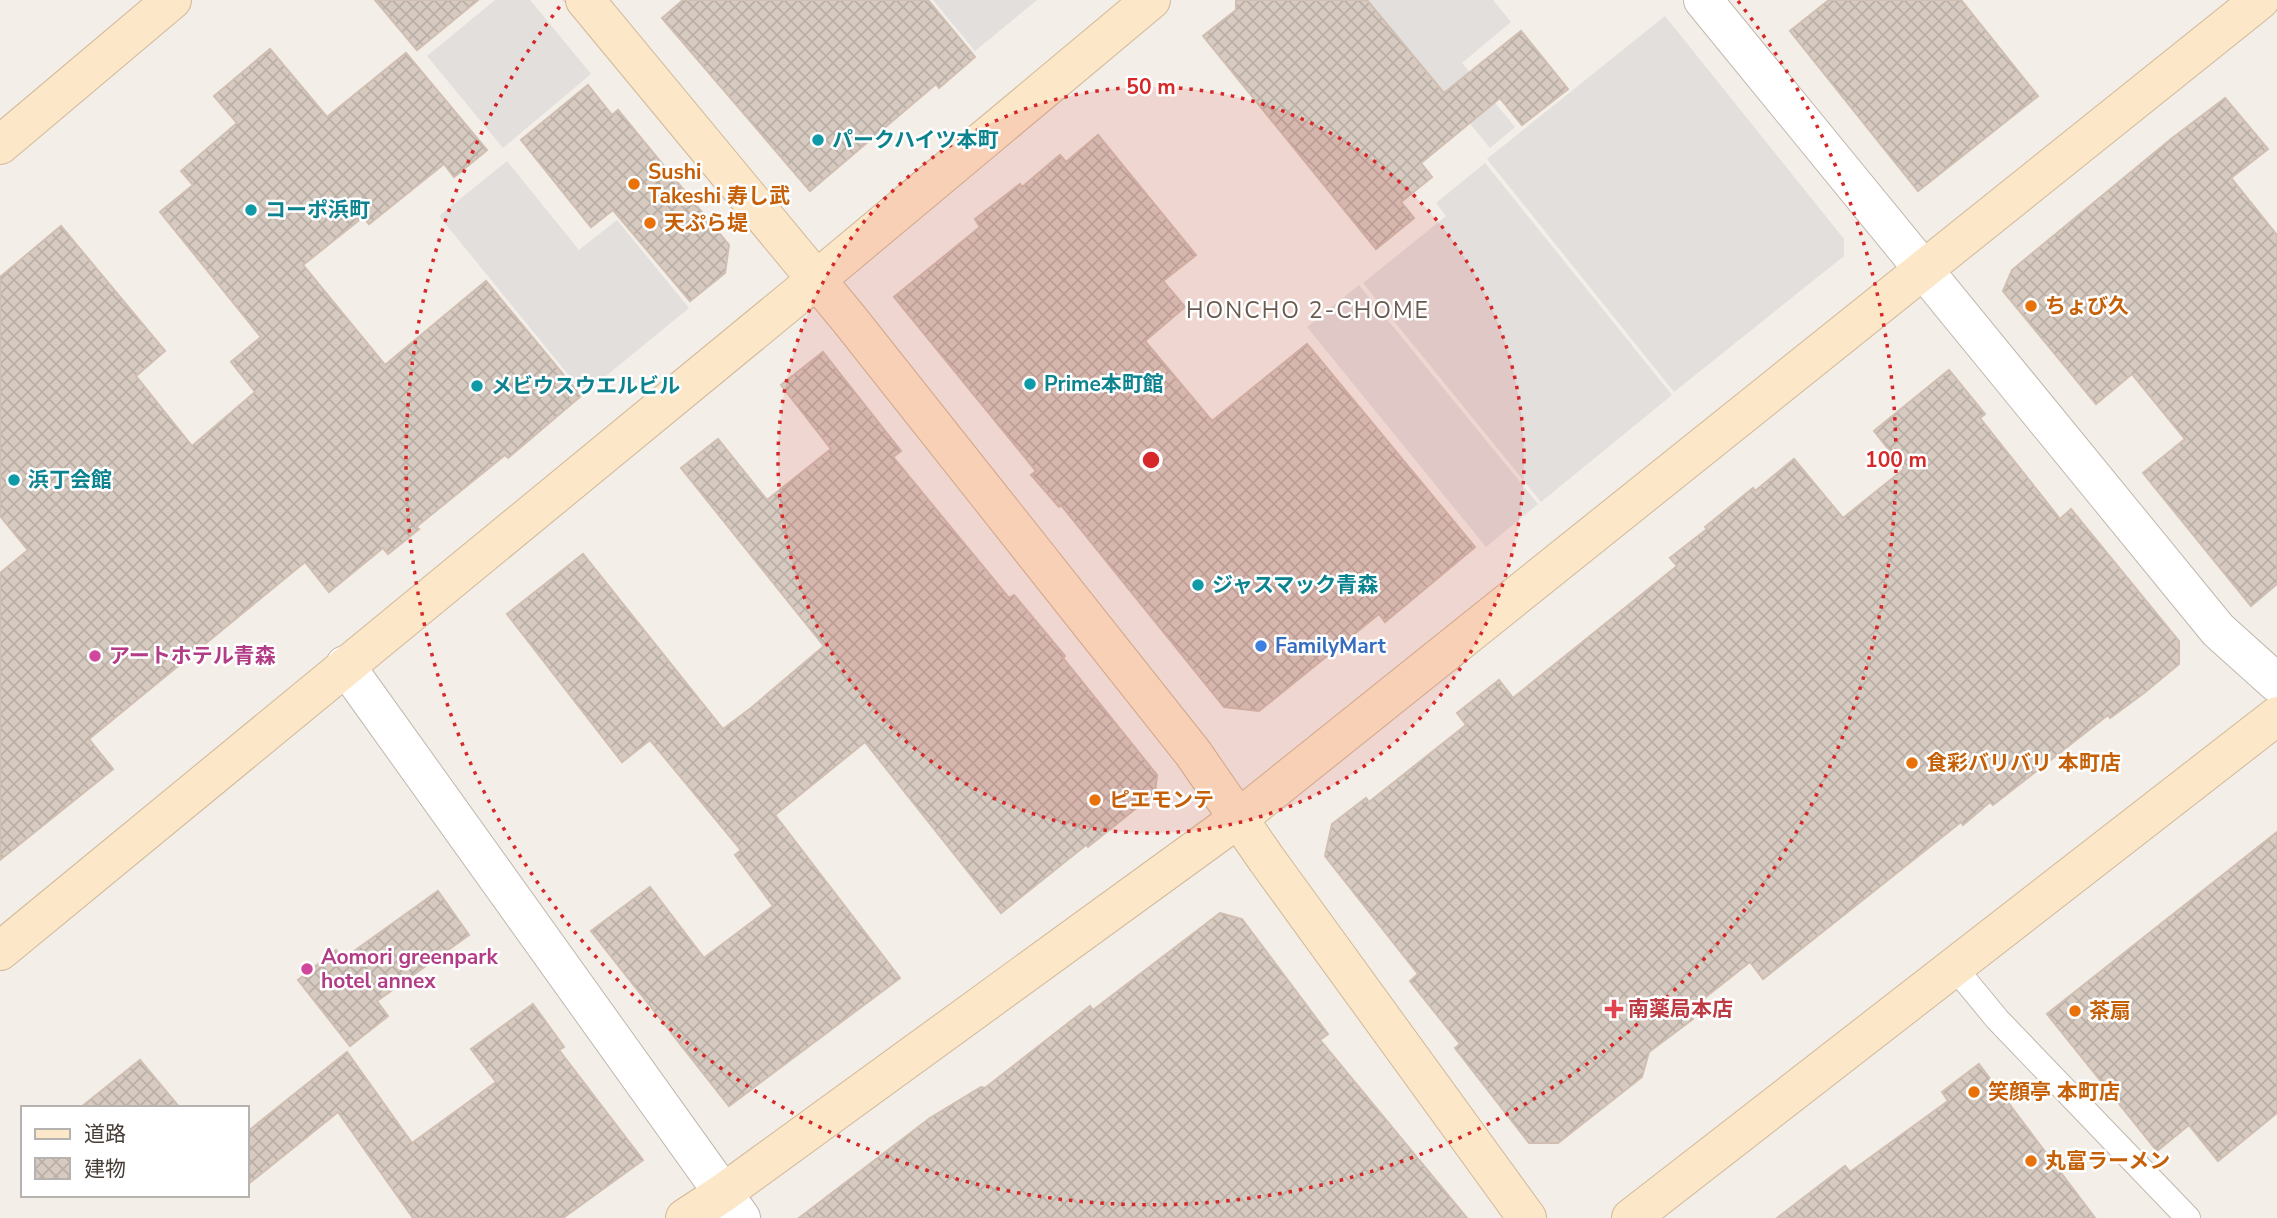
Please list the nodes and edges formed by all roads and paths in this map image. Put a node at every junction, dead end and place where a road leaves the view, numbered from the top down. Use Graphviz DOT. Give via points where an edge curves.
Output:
graph roads {
  1 [pos="172,0"];
  2 [pos="585,0"];
  3 [pos="1151,0"];
  4 [pos="1703,0"];
  5 [pos="2260,0"];
  6 [pos="0,145"];
  7 [pos="1925,270"];
  8 [pos="816,279"];
  9 [pos="345,665"];
  10 [pos="2277,683"];
  11 [pos="2277,716"];
  12 [pos="1239,818"];
  13 [pos="0,951"];
  14 [pos="1955,968"];
  15 [pos="732,1205"];
  16 [pos="685,1218"];
  17 [pos="1527,1218"];
  18 [pos="1631,1218"];
  19 [pos="2188,1218"];
  1 -- 6 [label="street"];
  2 -- 8 [label="street"];
  3 -- 8 [label="street"];
  4 -- 7 [label="street"];
  5 -- 7 [label="street"];
  7 -- 10 [label="street" via="2218,630"];
  7 -- 12 [label="street"];
  8 -- 9 [label="street"];
  8 -- 12 [label="street" via="1193,753"];
  9 -- 13 [label="street"];
  9 -- 15 [label="street"];
  11 -- 14 [label="street"];
  12 -- 15 [label="street"];
  12 -- 17 [label="street"];
  14 -- 18 [label="street"];
  14 -- 19 [label="lane" via="1997,1019"];
  15 -- 16 [label="street"];
}
